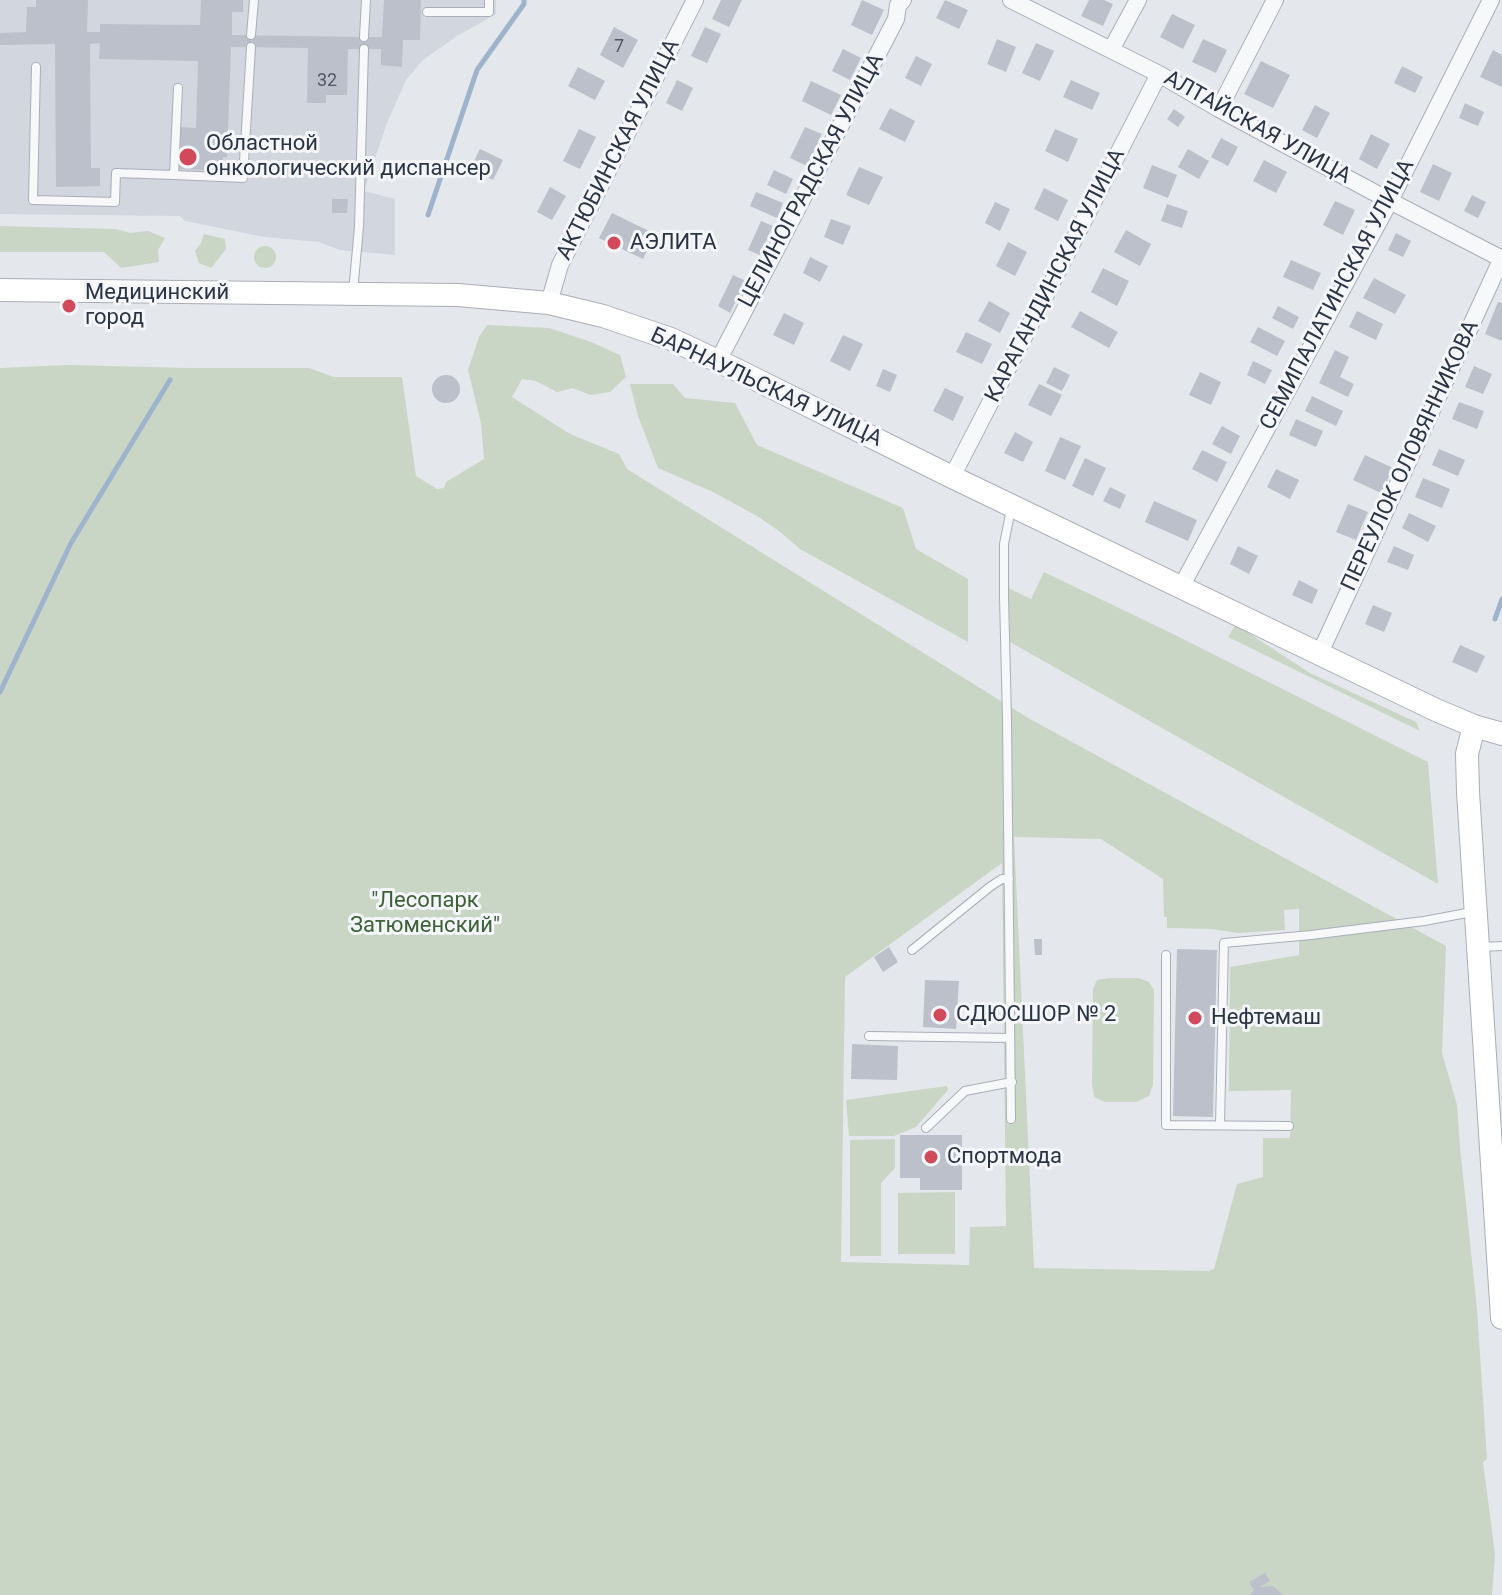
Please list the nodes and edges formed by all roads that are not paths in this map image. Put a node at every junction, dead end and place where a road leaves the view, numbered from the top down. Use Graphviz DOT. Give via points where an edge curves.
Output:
graph roads {
  1 [pos="254,0"];
  2 [pos="366,0"];
  3 [pos="489,0"];
  4 [pos="695,0"];
  5 [pos="903,0"];
  6 [pos="1011,0"];
  7 [pos="1138,0"];
  8 [pos="1275,0"];
  9 [pos="1491,0"];
  10 [pos="427,12"];
  11 [pos="251,35"];
  12 [pos="364,37"];
  13 [pos="251,47"];
  14 [pos="364,49"];
  15 [pos="1111,50"];
  16 [pos="36,67"];
  17 [pos="1159,74"];
  18 [pos="178,88"];
  19 [pos="1219,109"];
  20 [pos="174,175"];
  21 [pos="1390,201"];
  22 [pos="1502,258"];
  23 [pos="0,290"];
  24 [pos="353,293"];
  25 [pos="549,303"];
  26 [pos="718,361"];
  27 [pos="952,477"];
  28 [pos="1012,505"];
  29 [pos="1181,587"];
  30 [pos="1320,653"];
  31 [pos="1474,726"];
  32 [pos="1502,734"];
  33 [pos="1009,879"];
  34 [pos="1477,911"];
  35 [pos="1502,946"];
  36 [pos="1479,947"];
  37 [pos="912,950"];
  38 [pos="1166,955"];
  39 [pos="869,1036"];
  40 [pos="1010,1038"];
  41 [pos="1012,1082"];
  42 [pos="1011,1119"];
  43 [pos="1220,1125"];
  44 [pos="1289,1126"];
  45 [pos="926,1128"];
  46 [pos="1502,1318"];
  1 -- 11 [label="lane"];
  2 -- 12 [label="lane"];
  3 -- 10 [label="lane" via="489,12"];
  4 -- 25 [label="street, АКТЮБИНСКАЯ УЛИЦА" via="560,265"];
  5 -- 26 [label="street, ЦЕЛИНОГРАДСКАЯ УЛИЦА"];
  6 -- 15 [label="street, АЛТАЙСКАЯ УЛИЦА"];
  7 -- 15 [label="street"];
  8 -- 19 [label="street"];
  9 -- 21 [label="street, СЕМИПАЛАТИНСКАЯ УЛИЦА"];
  13 -- 20 [label="lane" via="243,178"];
  14 -- 24 [label="lane"];
  15 -- 17 [label="street, АЛТАЙСКАЯ УЛИЦА"];
  16 -- 20 [label="lane" via="33,200 115,202 116,173"];
  17 -- 19 [label="street, АЛТАЙСКАЯ УЛИЦА"];
  17 -- 27 [label="street, КАРАГАНДИНСКАЯ УЛИЦА"];
  18 -- 20 [label="lane"];
  19 -- 21 [label="street, АЛТАЙСКАЯ УЛИЦА"];
  21 -- 22 [label="street, АЛТАЙСКАЯ УЛИЦА"];
  21 -- 29 [label="street, СЕМИПАЛАТИНСКАЯ УЛИЦА"];
  22 -- 30 [label="street, ПЕРЕУЛОК ОЛОВЯННИКОВА"];
  23 -- 24 [label="street, БАРНАУЛЬСКАЯ УЛИЦА"];
  24 -- 25 [label="street, БАРНАУЛЬСКАЯ УЛИЦА"];
  25 -- 26 [label="street, БАРНАУЛЬСКАЯ УЛИЦА" via="671,339"];
  26 -- 27 [label="street, БАРНАУЛЬСКАЯ УЛИЦА"];
  27 -- 28 [label="street, БАРНАУЛЬСКАЯ УЛИЦА"];
  28 -- 29 [label="street, БАРНАУЛЬСКАЯ УЛИЦА"];
  28 -- 33 [label="lane" via="1004,544"];
  29 -- 30 [label="street, БАРНАУЛЬСКАЯ УЛИЦА"];
  30 -- 31 [label="street, БАРНАУЛЬСКАЯ УЛИЦА"];
  31 -- 32 [label="street, БАРНАУЛЬСКАЯ УЛИЦА"];
  31 -- 34 [label="street" via="1467,754"];
  33 -- 37 [label="lane" via="991,886"];
  33 -- 40 [label="lane"];
  34 -- 36 [label="street"];
  34 -- 43 [label="lane" via="1224,943"];
  35 -- 36 [label="lane"];
  36 -- 46 [label="street"];
  38 -- 43 [label="lane" via="1166,1125"];
  39 -- 40 [label="lane"];
  40 -- 41 [label="lane"];
  41 -- 42 [label="lane"];
  41 -- 45 [label="lane" via="965,1091"];
  43 -- 44 [label="lane"];
}
